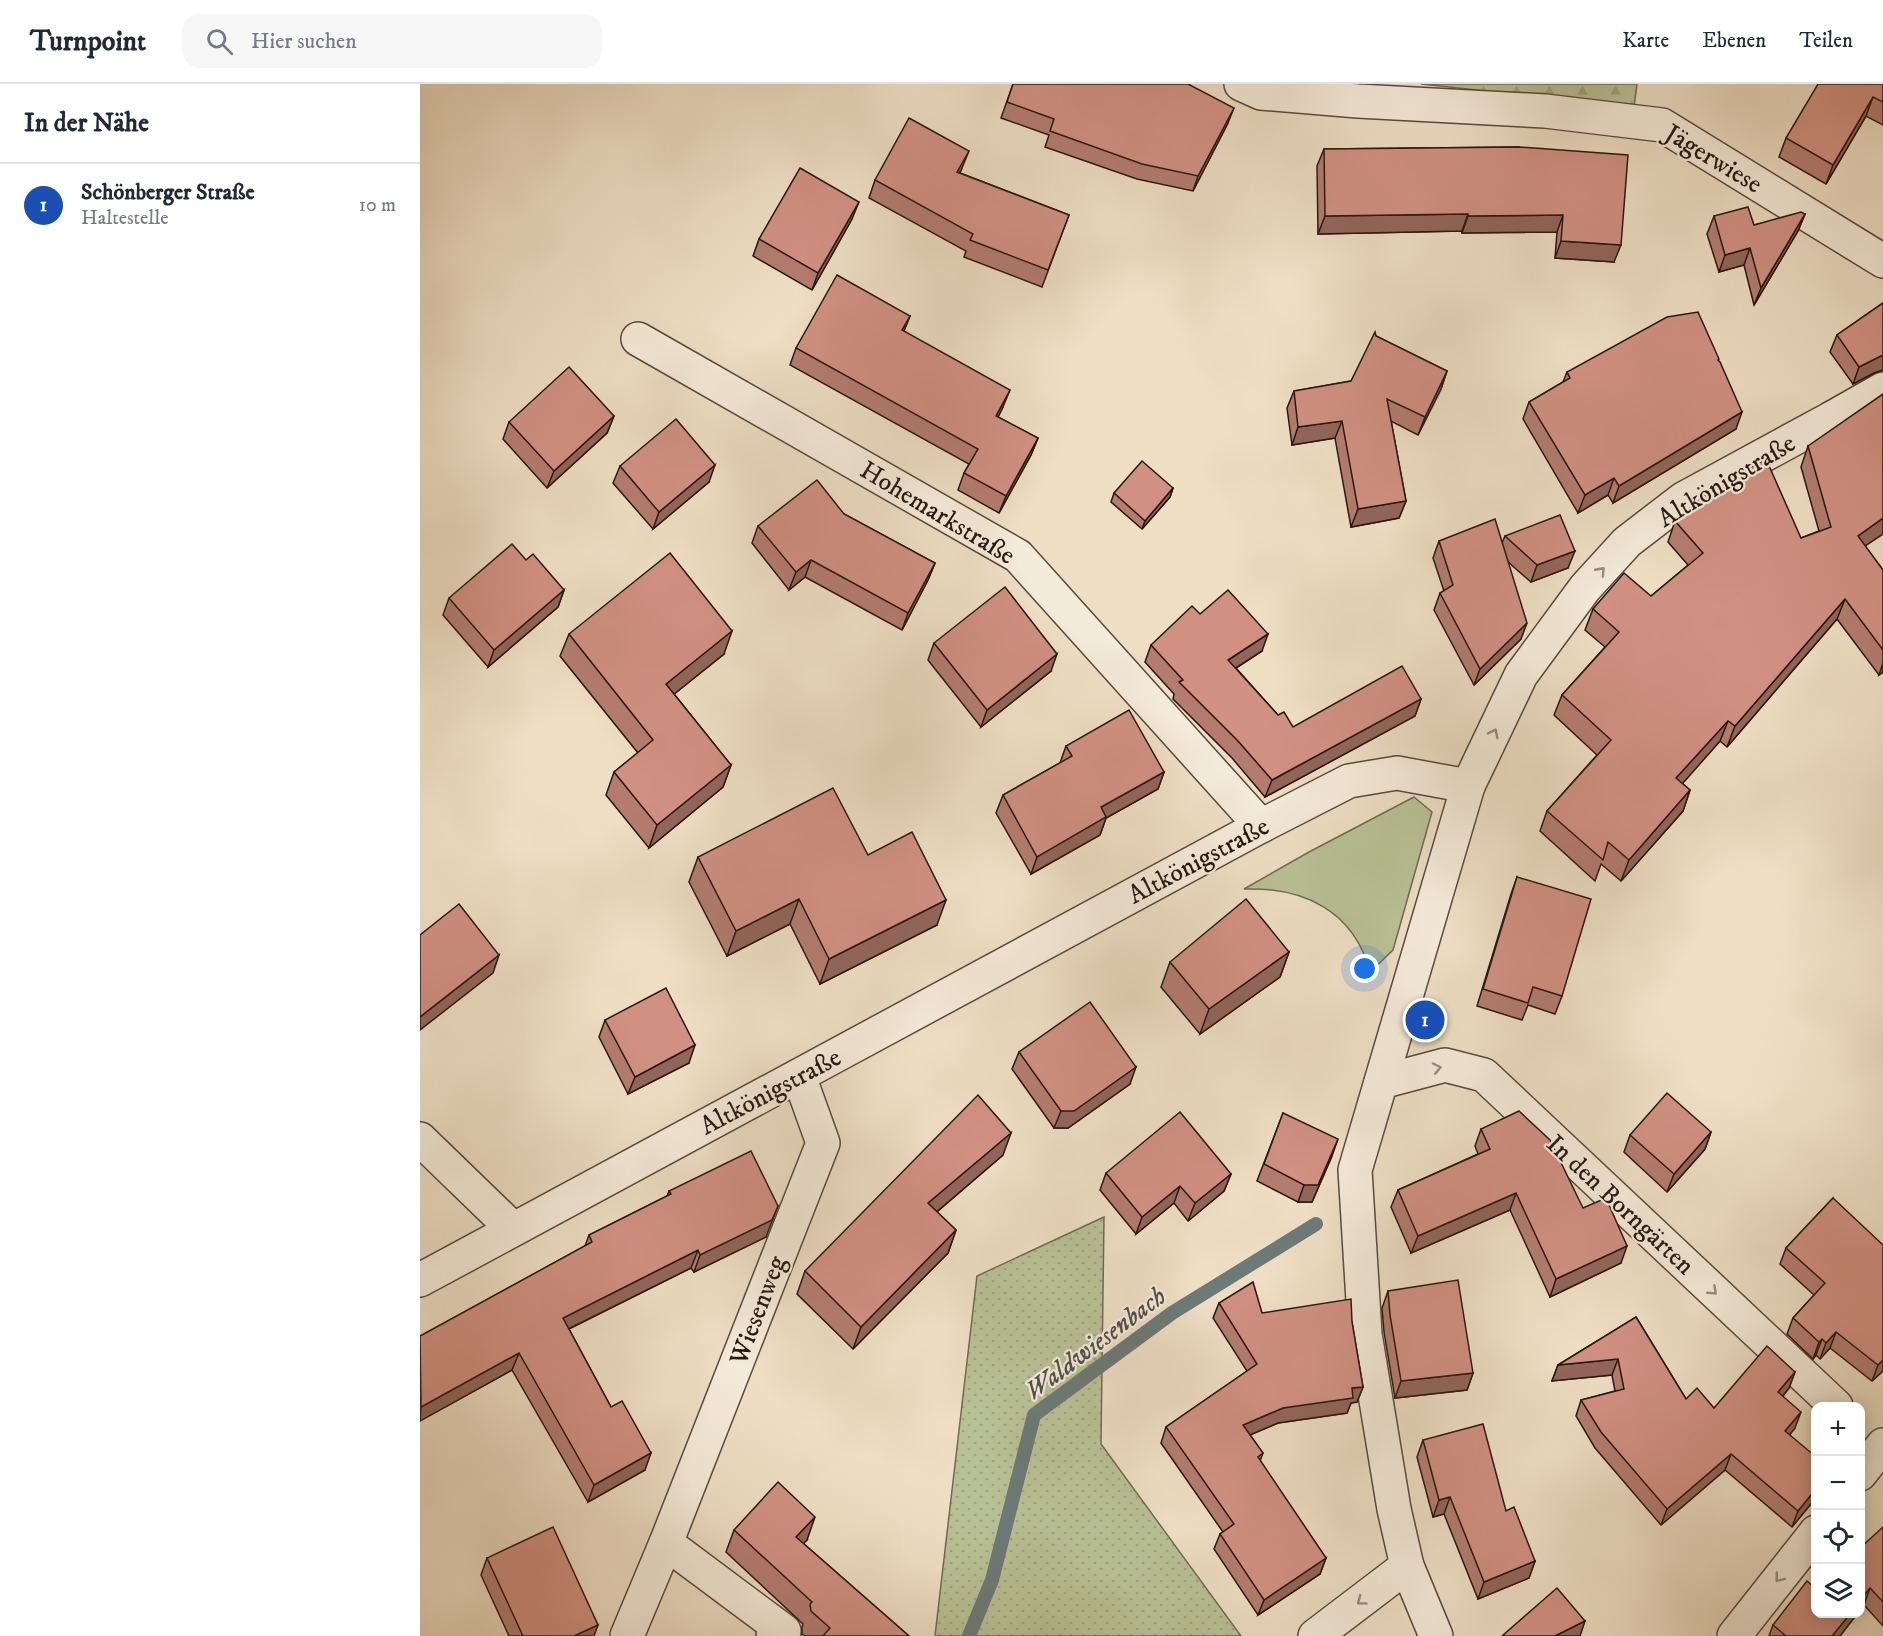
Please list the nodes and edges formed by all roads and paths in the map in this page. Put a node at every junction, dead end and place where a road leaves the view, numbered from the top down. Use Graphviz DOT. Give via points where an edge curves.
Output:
graph roads {
  1 [pos="1241,84"];
  2 [pos="1883,261"];
  3 [pos="638,339"];
  4 [pos="1883,389"];
  5 [pos="1468,786"];
  6 [pos="1261,826"];
  7 [pos="799,1076"];
  8 [pos="1381,1082"];
  9 [pos="420,1139"];
  10 [pos="513,1229"];
  11 [pos="420,1280"];
  12 [pos="1831,1402"];
  13 [pos="1875,1441"];
  14 [pos="1865,1463"];
  15 [pos="1811,1537"];
  16 [pos="666,1543"];
  17 [pos="1407,1566"];
  18 [pos="627,1636"];
  19 [pos="773,1636"];
  20 [pos="1315,1636"];
  21 [pos="1436,1636"];
  22 [pos="1734,1636"];
  1 -- 2 [label="street, Jägerwiese" via="1261,93 1545,111 1662,125"];
  3 -- 6 [label="street, Hohemarkstraße" via="1018,556"];
  5 -- 4 [label="street, Altkönigstraße, one-way" via="1521,675 1585,588 1627,542 1683,498"];
  5 -- 6 [label="street, Altkönigstraße" via="1397,773 1349,781"];
  5 -- 8 [label="street"];
  6 -- 7 [label="street, Altkönigstraße"];
  7 -- 10 [label="street, Altkönigstraße"];
  7 -- 16 [label="street, Wiesenweg" via="823,1143"];
  8 -- 12 [label="street, In den Borngärten, one-way" via="1446,1065 1484,1075"];
  8 -- 17 [label="street" via="1354,1170 1365,1334"];
  9 -- 10 [label="street"];
  10 -- 11 [label="street, Altkönigstraße"];
  13 -- 14 [label="street"];
  15 -- 22 [label="street, one-way"];
  16 -- 18 [label="street, Wiesenweg"];
  16 -- 19 [label="street" via="784,1631"];
  17 -- 20 [label="street, one-way"];
  17 -- 21 [label="street"];
}
